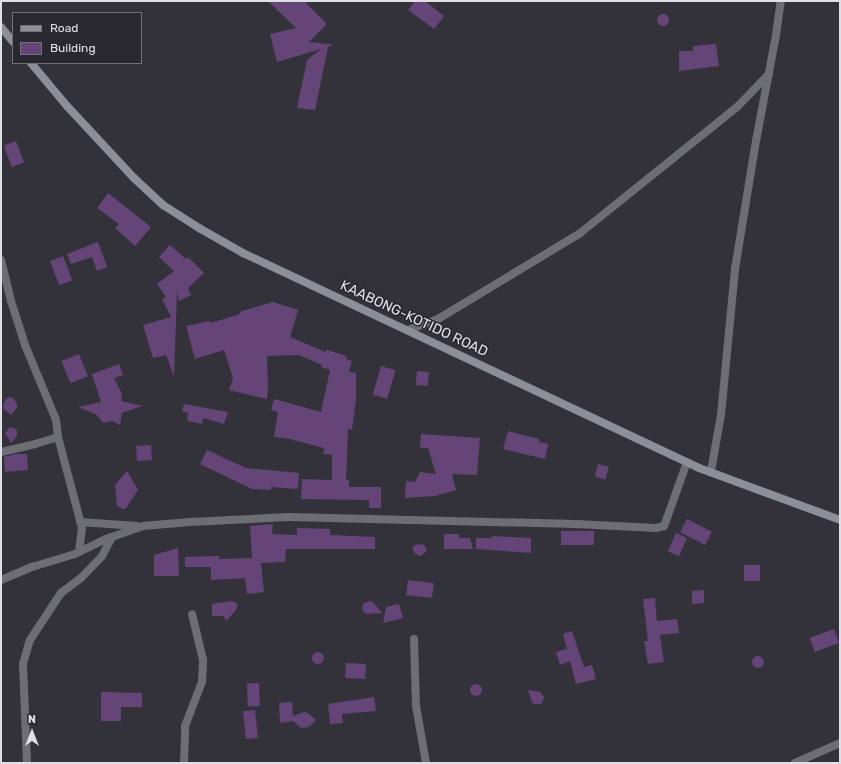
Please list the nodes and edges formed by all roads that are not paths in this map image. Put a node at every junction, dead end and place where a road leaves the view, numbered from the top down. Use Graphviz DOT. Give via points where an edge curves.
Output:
graph roads {
  1 [pos="781,1"];
  2 [pos="1,27"];
  3 [pos="12,41"];
  4 [pos="32,64"];
  5 [pos="769,73"];
  6 [pos="1,260"];
  7 [pos="408,330"];
  8 [pos="58,437"];
  9 [pos="1,452"];
  10 [pos="687,462"];
  11 [pos="711,471"];
  12 [pos="840,520"];
  13 [pos="80,522"];
  14 [pos="143,526"];
  15 [pos="112,537"];
  16 [pos="79,552"];
  17 [pos="1,580"];
  18 [pos="192,614"];
  19 [pos="414,639"];
  20 [pos="840,743"];
  21 [pos="27,763"];
  22 [pos="184,763"];
  23 [pos="426,763"];
  24 [pos="795,763"];
  1 -- 5 [label="street"];
  2 -- 3 [label="main road"];
  4 -- 7 [label="main road, KAABONG-KOTIDO ROAD" via="103,147 163,205 243,253"];
  5 -- 7 [label="street" via="737,108 579,234 438,319"];
  5 -- 11 [label="street" via="735,268 721,415"];
  6 -- 8 [label="street" via="26,345 56,420"];
  7 -- 10 [label="main road, KAABONG-KOTIDO ROAD"];
  8 -- 9 [label="street"];
  8 -- 13 [label="street"];
  10 -- 11 [label="main road, KAABONG-KOTIDO ROAD"];
  10 -- 14 [label="street" via="668,518 664,526 656,528 289,517"];
  11 -- 12 [label="main road, KAABONG-KOTIDO ROAD"];
  13 -- 14 [label="street"];
  13 -- 16 [label="street" via="82,541"];
  14 -- 15 [label="street"];
  15 -- 16 [label="street"];
  15 -- 21 [label="street" via="102,556 81,578 61,593 30,640 23,664"];
  16 -- 17 [label="street"];
  18 -- 22 [label="street" via="203,660 202,682 185,726"];
  19 -- 23 [label="street" via="416,706"];
  20 -- 24 [label="street"];
}
